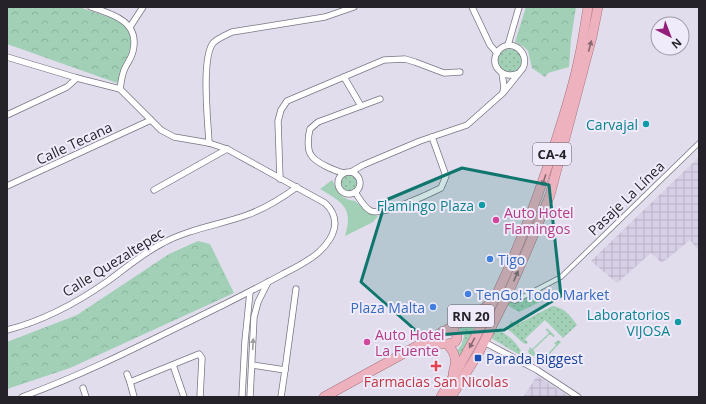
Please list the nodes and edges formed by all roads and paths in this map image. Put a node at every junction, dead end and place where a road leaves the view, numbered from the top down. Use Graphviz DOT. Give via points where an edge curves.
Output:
graph roads {
  1 [pos="91,7"];
  2 [pos="143,7"];
  3 [pos="354,7"];
  4 [pos="472,7"];
  5 [pos="519,7"];
  6 [pos="588,7"];
  7 [pos="598,7"];
  8 [pos="130,27"];
  9 [pos="510,46"];
  10 [pos="499,51"];
  11 [pos="7,57"];
  12 [pos="460,72"];
  13 [pos="519,73"];
  14 [pos="502,74"];
  15 [pos="344,77"];
  16 [pos="77,78"];
  17 [pos="120,89"];
  18 [pos="503,93"];
  19 [pos="380,99"];
  20 [pos="361,106"];
  21 [pos="7,115"];
  22 [pos="151,120"];
  23 [pos="432,137"];
  24 [pos="209,143"];
  25 [pos="699,143"];
  26 [pos="228,149"];
  27 [pos="363,165"];
  28 [pos="333,170"];
  29 [pos="351,172"];
  30 [pos="344,173"];
  31 [pos="280,178"];
  32 [pos="360,181"];
  33 [pos="338,185"];
  34 [pos="7,186"];
  35 [pos="297,187"];
  36 [pos="154,190"];
  37 [pos="356,192"];
  38 [pos="268,282"];
  39 [pos="296,289"];
  40 [pos="250,292"];
  41 [pos="496,296"];
  42 [pos="506,298"];
  43 [pos="7,330"];
  44 [pos="442,332"];
  45 [pos="484,342"];
  46 [pos="447,344"];
  47 [pos="173,365"];
  48 [pos="252,365"];
  49 [pos="285,370"];
  50 [pos="127,374"];
  51 [pos="130,382"];
  52 [pos="83,388"];
  53 [pos="446,394"];
  54 [pos="22,397"];
  55 [pos="86,397"];
  56 [pos="134,397"];
  57 [pos="184,397"];
  58 [pos="200,397"];
  59 [pos="242,397"];
  60 [pos="250,397"];
  61 [pos="281,397"];
  62 [pos="324,397"];
  63 [pos="336,397"];
  64 [pos="578,397"];
  1 -- 8 [label="street" via="122,19"];
  2 -- 8 [label="street"];
  3 -- 24 [label="street" via="325,17 232,32 213,43 209,53 206,92"];
  4 -- 10 [label="street" via="490,45"];
  5 -- 9 [label="street"];
  6 -- 41 [label="highway, CA-4, one-way" via="579,58 543,183"];
  42 -- 7 [label="highway, CA-4, one-way" via="550,195"];
  8 -- 17 [label="street" via="134,36 133,52"];
  9 -- 10 [label="street"];
  9 -- 13 [label="street" via="520,50 525,57 524,66"];
  10 -- 14 [label="street" via="495,59"];
  11 -- 16 [label="street"];
  12 -- 15 [label="street" via="444,73 405,59 384,60"];
  13 -- 14 [label="street" via="511,76"];
  13 -- 18 [label="street"];
  14 -- 18 [label="street"];
  15 -- 20 [label="street"];
  15 -- 31 [label="street" via="296,96 287,101 281,110 278,121"];
  16 -- 17 [label="street"];
  16 -- 21 [label="street" via="67,87"];
  17 -- 22 [label="street"];
  18 -- 23 [label="street" via="467,125"];
  19 -- 20 [label="street"];
  20 -- 28 [label="street" via="318,122 310,130 310,155"];
  22 -- 24 [label="street" via="160,130 174,137"];
  22 -- 34 [label="street, Calle Tecana"];
  23 -- 27 [label="street"];
  23 -- 37 [label="street" via="446,176 441,188 409,202 376,212 367,208"];
  24 -- 26 [label="street"];
  25 -- 42 [label="street, Pasaje La Línea" via="561,277 515,301"];
  26 -- 31 [label="street"];
  26 -- 36 [label="street"];
  27 -- 29 [label="street"];
  27 -- 32 [label="street"];
  28 -- 30 [label="street"];
  28 -- 33 [label="street"];
  29 -- 30 [label="street"];
  29 -- 32 [label="street" via="357,175"];
  30 -- 33 [label="street" via="339,178"];
  31 -- 35 [label="street"];
  32 -- 37 [label="street"];
  33 -- 37 [label="street" via="344,193"];
  35 -- 38 [label="street" via="325,203 332,210 335,218 334,230 318,253"];
  35 -- 43 [label="street, Calle Quezaltepec" via="248,214 180,235 162,244 74,302 21,327"];
  38 -- 40 [label="street"];
  48 -- 38 [label="street, one-way" via="256,310"];
  39 -- 49 [label="street"];
  40 -- 54 [label="street" via="104,363"];
  40 -- 59 [label="street"];
  41 -- 44 [label="highway, RN 20" via="481,311"];
  41 -- 53 [label="highway, CA-4, one-way"];
  42 -- 45 [label="highway, CA-4"];
  44 -- 46 [label="highway" via="453,331 457,335 455,342"];
  44 -- 62 [label="highway, RN 20"];
  45 -- 53 [label="highway, CA-4"];
  45 -- 64 [label="street" via="537,370"];
  46 -- 53 [label="highway, RN 20" via="456,361"];
  46 -- 63 [label="highway, RN 20" via="432,344"];
  47 -- 51 [label="street"];
  47 -- 57 [label="street"];
  47 -- 58 [label="street" via="197,354 201,355"];
  48 -- 49 [label="street"];
  48 -- 60 [label="street"];
  49 -- 61 [label="street"];
  50 -- 51 [label="street"];
  51 -- 56 [label="street"];
  52 -- 55 [label="street"];
}
